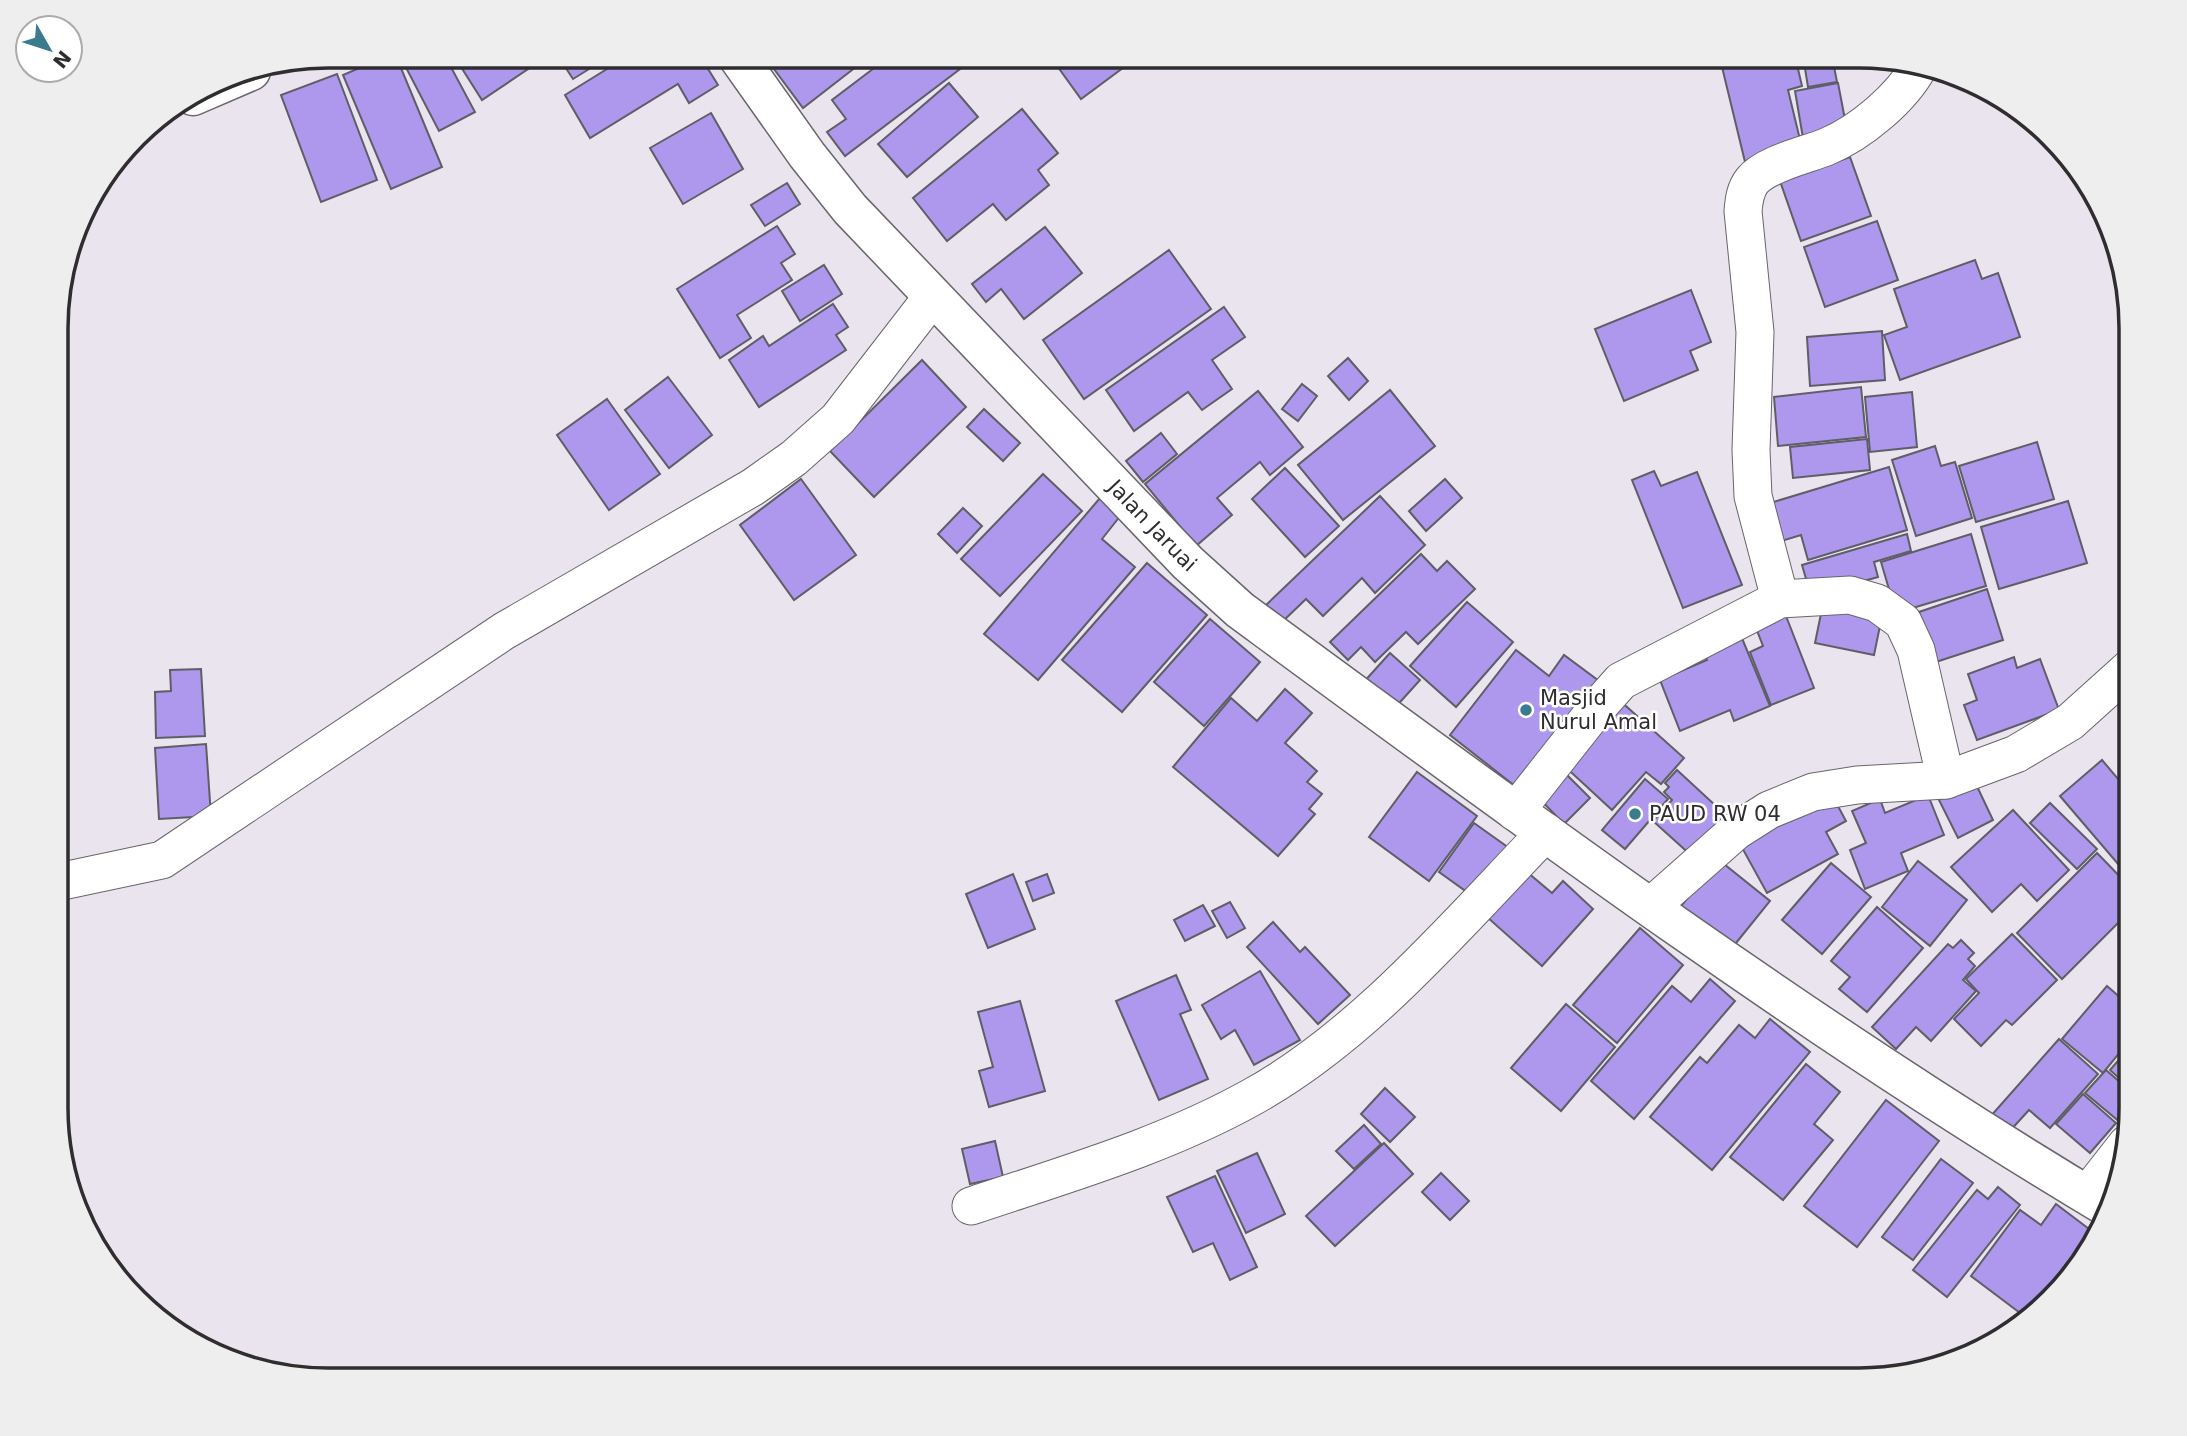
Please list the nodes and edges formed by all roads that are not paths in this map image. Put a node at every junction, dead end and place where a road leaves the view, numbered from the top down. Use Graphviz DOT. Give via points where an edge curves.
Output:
graph roads {
  1 [pos="745,68"];
  2 [pos="1913,74"];
  3 [pos="933,296"];
  4 [pos="1780,599"];
  5 [pos="2119,678"];
  6 [pos="1946,780"];
  7 [pos="1531,822"];
  8 [pos="68,879"];
  9 [pos="1650,907"];
  10 [pos="2099,1202"];
  11 [pos="971,1206"];
  1 -- 3 [label="main road, Jalan Jaruai" via="842,199"];
  2 -- 4 [label="street" via="1891,102 1857,131 1770,168 1753,179 1744,195 1755,332 1753,496"];
  3 -- 7 [label="main road, Jalan Jaruai" via="1188,563 1240,610"];
  3 -- 8 [label="street" via="838,419 753,487 504,631 162,860"];
  4 -- 6 [label="street" via="1850,595 1877,603 1903,622 1916,650"];
  4 -- 7 [label="street" via="1621,681 1597,708"];
  5 -- 6 [label="street" via="2070,722 2016,754"];
  6 -- 9 [label="street" via="1813,792 1769,810 1735,831"];
  7 -- 9 [label="main road, Jalan Jaruai"];
  7 -- 11 [label="street" via="1405,979 1335,1042 1253,1097 1164,1140"];
  9 -- 10 [label="main road, Jalan Jaruai" via="1953,1113"];
}
